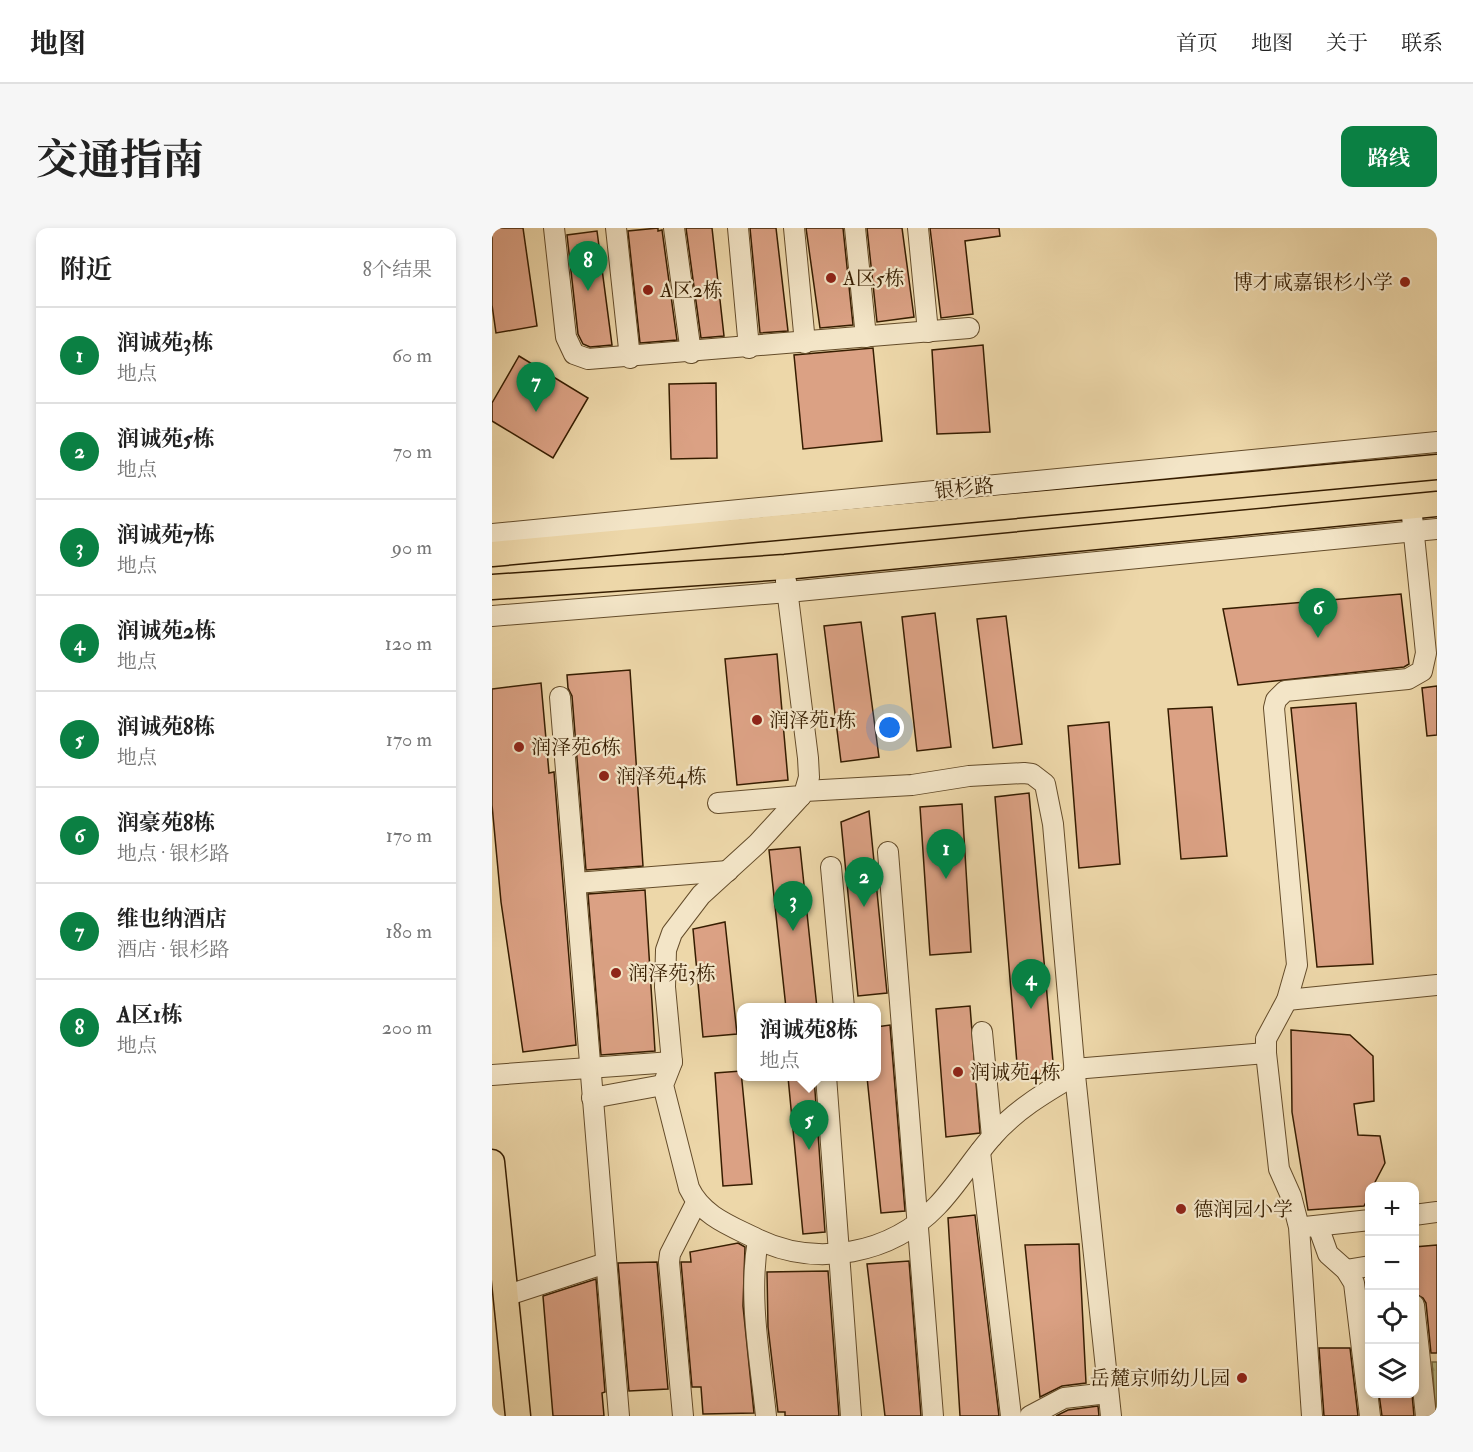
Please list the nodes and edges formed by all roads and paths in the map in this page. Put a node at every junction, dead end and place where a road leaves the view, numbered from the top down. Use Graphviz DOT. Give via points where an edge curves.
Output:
graph roads {
  1 [pos="554,228"];
  2 [pos="616,228"];
  3 [pos="674,228"];
  4 [pos="738,228"];
  5 [pos="794,228"];
  6 [pos="855,228"];
  7 [pos="918,228"];
  8 [pos="969,328"];
  9 [pos="928,332"];
  10 [pos="866,338"];
  11 [pos="805,343"];
  12 [pos="749,348"];
  13 [pos="691,352"];
  14 [pos="630,358"];
  15 [pos="1437,442"];
  16 [pos="1437,467"];
  17 [pos="1437,504"];
  18 [pos="1411,506"];
  19 [pos="1437,529"];
  20 [pos="1413,531"];
  21 [pos="492,534"];
  22 [pos="492,554"];
  23 [pos="785,567"];
  24 [pos="492,587"];
  25 [pos="788,592"];
  26 [pos="492,616"];
  27 [pos="560,697"];
  28 [pos="803,793"];
  29 [pos="718,803"];
  30 [pos="888,852"];
  31 [pos="831,867"];
  32 [pos="728,871"];
  33 [pos="576,883"];
  34 [pos="1437,985"];
  35 [pos="1287,1000"];
  36 [pos="844,1003"];
  37 [pos="982,1032"];
  38 [pos="1266,1053"];
  39 [pos="672,1062"];
  40 [pos="590,1069"];
  41 [pos="1074,1072"];
  42 [pos="492,1075"];
  43 [pos="826,1081"];
  44 [pos="663,1085"];
  45 [pos="592,1098"];
  46 [pos="986,1144"];
  47 [pos="492,1162"];
  48 [pos="696,1203"];
  49 [pos="1437,1212"];
  50 [pos="1419,1214"];
  51 [pos="1365,1220"];
  52 [pos="918,1224"];
  53 [pos="1309,1226"];
  54 [pos="758,1240"];
  55 [pos="839,1254"];
  56 [pos="606,1263"];
  57 [pos="1365,1267"];
  58 [pos="1346,1270"];
  59 [pos="505,1296"];
  60 [pos="1419,1322"];
  61 [pos="1428,1354"];
  62 [pos="1108,1393"];
  63 [pos="518,1416"];
  64 [pos="619,1416"];
  65 [pos="683,1416"];
  66 [pos="766,1416"];
  67 [pos="851,1416"];
  68 [pos="933,1416"];
  69 [pos="1011,1416"];
  70 [pos="1030,1416"];
  71 [pos="1111,1416"];
  72 [pos="1312,1416"];
  73 [pos="1370,1416"];
  74 [pos="1426,1416"];
  1 -- 14 [label="street" via="566,337 574,354 597,361"];
  2 -- 14 [label="street"];
  3 -- 13 [label="street"];
  4 -- 12 [label="street"];
  5 -- 11 [label="street"];
  6 -- 10 [label="street"];
  7 -- 9 [label="street"];
  8 -- 9 [label="street"];
  9 -- 10 [label="street"];
  10 -- 11 [label="street"];
  11 -- 12 [label="street"];
  12 -- 13 [label="street"];
  13 -- 14 [label="street"];
  15 -- 21 [label="street, 银杉路"];
  16 -- 22 [label="main road, 银杉路"];
  17 -- 18 [label="main road"];
  18 -- 20 [label="street"];
  18 -- 23 [label="main road"];
  19 -- 20 [label="street"];
  20 -- 25 [label="street"];
  20 -- 35 [label="street" via="1426,652 1422,671 1408,679 1291,689 1276,700 1274,718 1298,965"];
  23 -- 24 [label="main road"];
  23 -- 25 [label="street"];
  25 -- 26 [label="street"];
  25 -- 28 [label="street" via="808,758 809,777"];
  27 -- 33 [label="street"];
  28 -- 29 [label="street"];
  28 -- 32 [label="street" via="778,824"];
  28 -- 41 [label="street" via="1013,773 1032,774 1045,784 1053,824"];
  30 -- 52 [label="street"];
  31 -- 36 [label="street"];
  32 -- 33 [label="street"];
  32 -- 39 [label="street" via="700,895 672,933 666,950"];
  33 -- 40 [label="street"];
  34 -- 35 [label="street"];
  35 -- 38 [label="street" via="1266,1039"];
  37 -- 46 [label="street"];
  38 -- 41 [label="street"];
  38 -- 53 [label="street" via="1279,1169"];
  39 -- 40 [label="street"];
  39 -- 44 [label="street"];
  40 -- 42 [label="street"];
  40 -- 45 [label="street"];
  41 -- 46 [label="street" via="1029,1102"];
  41 -- 62 [label="street"];
  43 -- 55 [label="street"];
  44 -- 45 [label="street"];
  44 -- 48 [label="street"];
  45 -- 56 [label="street"];
  46 -- 52 [label="street"];
  46 -- 69 [label="street"];
  47 -- 59 [label="main road"];
  48 -- 54 [label="street"];
  48 -- 65 [label="street" via="669,1262"];
  49 -- 50 [label="street"];
  51 -- 53 [label="street"];
  52 -- 55 [label="street" via="871,1247"];
  52 -- 68 [label="street"];
  53 -- 58 [label="street" via="1328,1254"];
  53 -- 72 [label="street"];
  54 -- 55 [label="street" via="793,1252"];
  54 -- 66 [label="street" via="754,1271"];
  55 -- 67 [label="street"];
  56 -- 59 [label="street"];
  56 -- 64 [label="street"];
  57 -- 58 [label="street"];
  58 -- 73 [label="street" via="1356,1290"];
  59 -- 63 [label="main road"];
  60 -- 61 [label="street"];
  61 -- 74 [label="street"];
  62 -- 70 [label="street" via="1064,1398"];
  62 -- 71 [label="street"];
}
